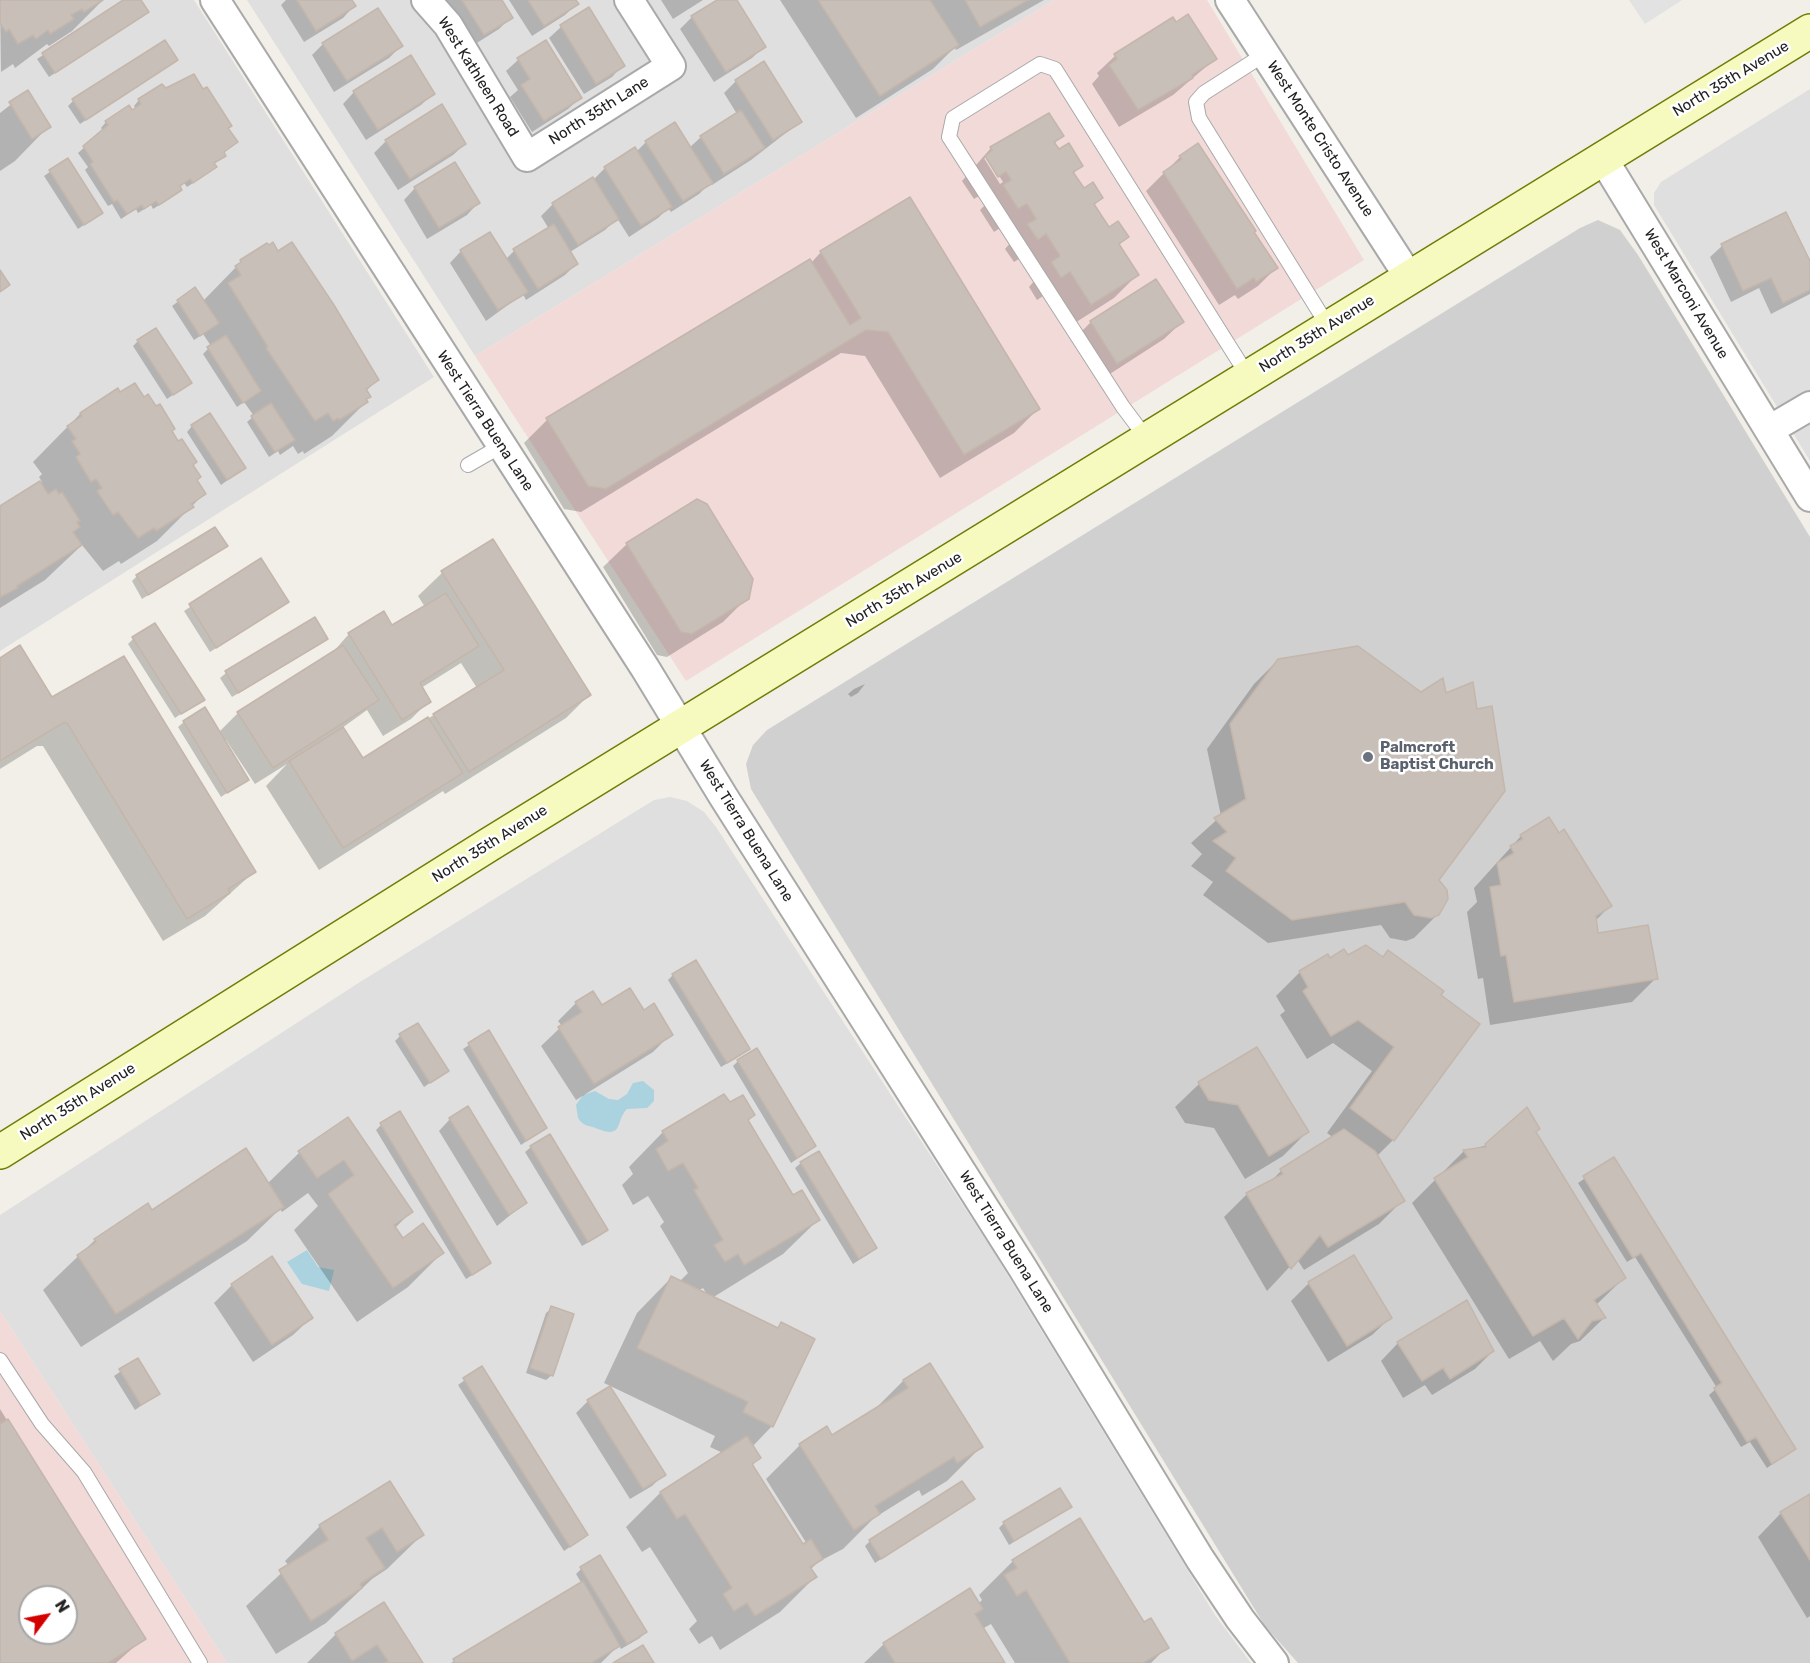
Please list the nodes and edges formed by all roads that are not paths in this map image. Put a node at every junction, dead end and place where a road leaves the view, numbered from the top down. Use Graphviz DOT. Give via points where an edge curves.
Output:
graph roads {
  1 [pos="215,0"];
  2 [pos="426,0"];
  3 [pos="629,0"];
  4 [pos="1230,0"];
  5 [pos="1810,31"];
  6 [pos="1265,54"];
  7 [pos="527,157"];
  8 [pos="1602,158"];
  9 [pos="1409,278"];
  10 [pos="1329,326"];
  11 [pos="1248,376"];
  12 [pos="1810,406"];
  13 [pos="1769,430"];
  14 [pos="1148,439"];
  15 [pos="501,446"];
  16 [pos="468,465"];
  17 [pos="1810,497"];
  18 [pos="681,726"];
  19 [pos="0,1152"];
  20 [pos="0,1360"];
  21 [pos="200,1663"];
  22 [pos="1274,1663"];
  1 -- 15 [label="street, West Tierra Buena Lane"];
  2 -- 7 [label="street, West Kathleen Road" via="448,25"];
  3 -- 7 [label="street, North 35th Lane" via="670,66"];
  4 -- 6 [label="street, West Monte Cristo Avenue"];
  5 -- 8 [label="main road, North 35th Avenue"];
  6 -- 9 [label="street, West Monte Cristo Avenue"];
  6 -- 10 [label="lane" via="1204,93 1196,102 1199,118"];
  8 -- 9 [label="main road, North 35th Avenue"];
  8 -- 13 [label="street, West Marconi Avenue"];
  9 -- 10 [label="main road, North 35th Avenue"];
  10 -- 11 [label="main road, North 35th Avenue"];
  11 -- 14 [label="main road, North 35th Avenue"];
  11 -- 14 [label="lane" via="1055,69 1040,64 972,106 953,118 949,137 1123,407"];
  12 -- 13 [label="street"];
  13 -- 17 [label="street, West Marconi Avenue"];
  14 -- 18 [label="main road, North 35th Avenue"];
  15 -- 16 [label="lane"];
  15 -- 18 [label="street, West Tierra Buena Lane"];
  18 -- 19 [label="main road, North 35th Avenue"];
  18 -- 22 [label="street, West Tierra Buena Lane" via="1022,1267 1200,1559"];
  20 -- 21 [label="lane" via="42,1424 84,1472"];
}
